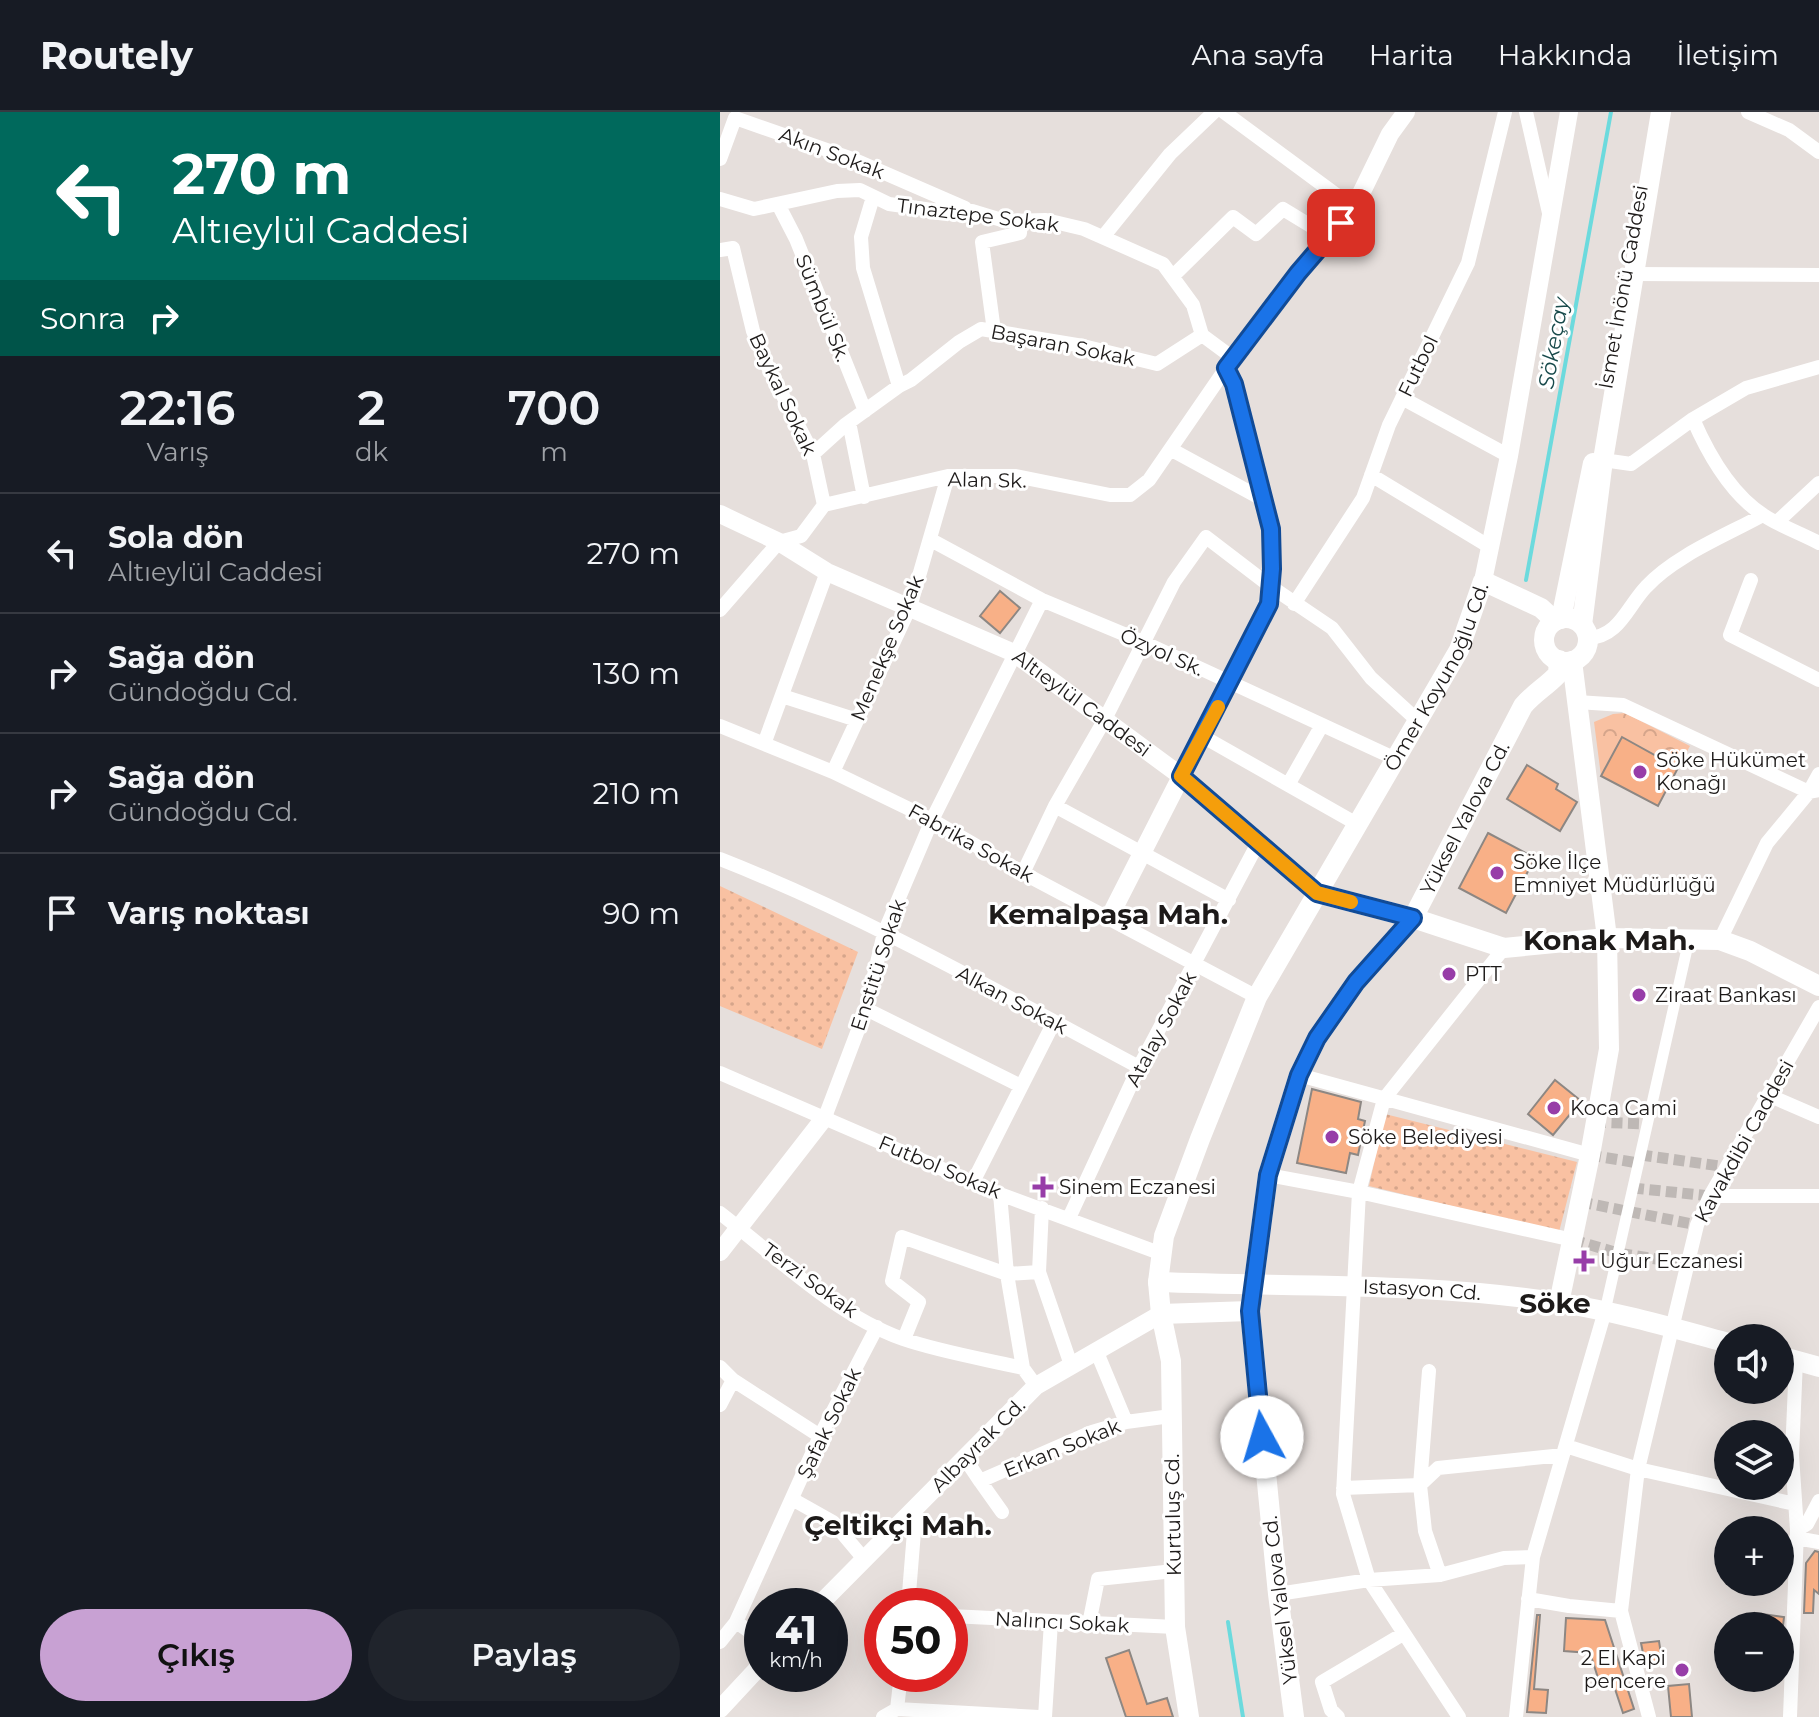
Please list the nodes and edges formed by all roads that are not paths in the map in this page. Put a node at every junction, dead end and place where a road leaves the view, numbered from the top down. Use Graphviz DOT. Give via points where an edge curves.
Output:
graph roads {
  1 [pos="1214,112"];
  2 [pos="1224,112"];
  3 [pos="1505,112"];
  4 [pos="1526,112"];
  5 [pos="1569,112"];
  6 [pos="1653,112"];
  7 [pos="1661,112"];
  8 [pos="1748,112"];
  9 [pos="1405,113"];
  10 [pos="1819,152"];
  11 [pos="720,159"];
  12 [pos="873,197"];
  13 [pos="720,199"];
  14 [pos="779,206"];
  15 [pos="1354,208"];
  16 [pos="972,211"];
  17 [pos="1021,221"];
  18 [pos="1551,222"];
  19 [pos="1103,237"];
  20 [pos="1329,237"];
  21 [pos="720,250"];
  22 [pos="1634,274"];
  23 [pos="1819,275"];
  24 [pos="1173,276"];
  25 [pos="994,331"];
  26 [pos="1202,335"];
  27 [pos="1229,363"];
  28 [pos="1819,367"];
  29 [pos="899,386"];
  30 [pos="1402,398"];
  31 [pos="865,411"];
  32 [pos="1693,419"];
  33 [pos="849,422"];
  34 [pos="1172,450"];
  35 [pos="813,454"];
  36 [pos="1509,456"];
  37 [pos="1598,461"];
  38 [pos="1371,475"];
  39 [pos="948,476"];
  40 [pos="1819,483"];
  41 [pos="864,497"];
  42 [pos="1264,500"];
  43 [pos="824,505"];
  44 [pos="720,514"];
  45 [pos="1763,515"];
  46 [pos="1777,522"];
  47 [pos="931,540"];
  48 [pos="779,542"];
  49 [pos="1819,543"];
  50 [pos="1490,547"];
  51 [pos="827,572"];
  52 [pos="1751,580"];
  53 [pos="1483,581"];
  54 [pos="1270,586"];
  55 [pos="1042,600"];
  56 [pos="1294,604"];
  57 [pos="910,607"];
  58 [pos="720,610"];
  59 [pos="1558,620"];
  60 [pos="1585,632"];
  61 [pos="1143,642"];
  62 [pos="1014,653"];
  63 [pos="1566,661"];
  64 [pos="1819,680"];
  65 [pos="1231,683"];
  66 [pos="782,696"];
  67 [pos="1577,702"];
  68 [pos="1105,719"];
  69 [pos="857,720"];
  70 [pos="1417,720"];
  71 [pos="1322,725"];
  72 [pos="720,726"];
  73 [pos="1202,736"];
  74 [pos="764,744"];
  75 [pos="1396,759"];
  76 [pos="833,772"];
  77 [pos="1819,774"];
  78 [pos="1181,776"];
  79 [pos="1288,785"];
  80 [pos="1814,791"];
  81 [pos="1055,806"];
  82 [pos="932,820"];
  83 [pos="1357,824"];
  84 [pos="1258,843"];
  85 [pos="1140,854"];
  86 [pos="720,859"];
  87 [pos="1023,873"];
  88 [pos="1317,893"];
  89 [pos="1229,900"];
  90 [pos="1109,918"];
  91 [pos="1413,918"];
  92 [pos="884,933"];
  93 [pos="1607,938"];
  94 [pos="1689,940"];
  95 [pos="1720,940"];
  96 [pos="1504,948"];
  97 [pos="1195,964"];
  98 [pos="1819,986"];
  99 [pos="1257,997"];
  100 [pos="1819,1007"];
  101 [pos="866,1009"];
  102 [pos="1054,1022"];
  103 [pos="1139,1067"];
  104 [pos="720,1073"];
  105 [pos="1299,1075"];
  106 [pos="1021,1086"];
  107 [pos="1768,1095"];
  108 [pos="1384,1099"];
  109 [pos="825,1117"];
  110 [pos="1819,1117"];
  111 [pos="1590,1155"];
  112 [pos="1268,1175"];
  113 [pos="973,1182"];
  114 [pos="1359,1192"];
  115 [pos="1000,1194"];
  116 [pos="1710,1196"];
  117 [pos="1819,1196"];
  118 [pos="1042,1208"];
  119 [pos="720,1213"];
  120 [pos="1069,1218"];
  121 [pos="738,1227"];
  122 [pos="1573,1240"];
  123 [pos="720,1252"];
  124 [pos="1162,1254"];
  125 [pos="1039,1272"];
  126 [pos="1007,1274"];
  127 [pos="1158,1282"];
  128 [pos="1251,1285"];
  129 [pos="1354,1288"];
  130 [pos="1559,1303"];
  131 [pos="1250,1311"];
  132 [pos="1605,1311"];
  133 [pos="1161,1314"];
  134 [pos="877,1327"];
  135 [pos="1674,1328"];
  136 [pos="904,1339"];
  137 [pos="1714,1339"];
  138 [pos="1096,1350"];
  139 [pos="1794,1360"];
  140 [pos="1071,1365"];
  141 [pos="720,1367"];
  142 [pos="1819,1367"];
  143 [pos="1023,1368"];
  144 [pos="1429,1371"];
  145 [pos="733,1380"];
  146 [pos="1036,1386"];
  147 [pos="1790,1404"];
  148 [pos="720,1405"];
  149 [pos="1171,1416"];
  150 [pos="1126,1422"];
  151 [pos="820,1436"];
  152 [pos="1564,1451"];
  153 [pos="966,1460"];
  154 [pos="1638,1469"];
  155 [pos="980,1481"];
  156 [pos="1420,1485"];
  157 [pos="1343,1488"];
  158 [pos="792,1499"];
  159 [pos="1819,1501"];
  160 [pos="1795,1504"];
  161 [pos="916,1507"];
  162 [pos="1002,1512"];
  163 [pos="1796,1534"];
  164 [pos="1819,1542"];
  165 [pos="1533,1557"];
  166 [pos="864,1559"];
  167 [pos="1174,1571"];
  168 [pos="1440,1575"];
  169 [pos="1369,1580"];
  170 [pos="836,1588"];
  171 [pos="909,1588"];
  172 [pos="1278,1594"];
  173 [pos="1528,1599"];
  174 [pos="1621,1611"];
  175 [pos="968,1617"];
  176 [pos="736,1622"];
  177 [pos="1051,1622"];
  178 [pos="1089,1624"];
  179 [pos="1175,1627"];
  180 [pos="744,1628"];
  181 [pos="1403,1634"];
  182 [pos="720,1642"];
  183 [pos="744,1682"];
  184 [pos="900,1692"];
  185 [pos="721,1704"];
  186 [pos="899,1713"];
  187 [pos="883,1717"];
  188 [pos="1039,1717"];
  189 [pos="1045,1717"];
  190 [pos="1189,1717"];
  191 [pos="1294,1717"];
  192 [pos="1338,1717"];
  193 [pos="1459,1717"];
  194 [pos="1516,1717"];
  195 [pos="1649,1717"];
  196 [pos="1790,1717"];
  1 -- 19 [label="street" via="1170,154"];
  2 -- 15 [label="street"];
  3 -- 30 [label="street, Futbol" via="1468,263"];
  4 -- 18 [label="street"];
  5 -- 18 [label="street, Ömer Koyunoğlu Cd."];
  6 -- 37 [label="main road, İsmet İnönü Caddesi"];
  7 -- 22 [label="main road"];
  8 -- 10 [label="street" via="1789,130"];
  9 -- 15 [label="street"];
  11 -- 16 [label="street, Akın Sokak" via="735,118 850,158"];
  12 -- 14 [label="street, Tınaztepe Sokak" via="860,190 837,191"];
  12 -- 16 [label="street, Tınaztepe Sokak" via="889,204"];
  12 -- 29 [label="street" via="861,237 863,268"];
  13 -- 14 [label="street, Tınaztepe Sokak" via="754,209"];
  14 -- 31 [label="street, Sümbül Sk."];
  15 -- 20 [label="street"];
  16 -- 17 [label="street, Tınaztepe Sokak"];
  17 -- 19 [label="street, Tınaztepe Sokak" via="1046,220"];
  17 -- 25 [label="street" via="1020,233 982,242"];
  18 -- 36 [label="street, Ömer Koyunoğlu Cd."];
  19 -- 24 [label="street, Tınaztepe Sokak" via="1163,264"];
  20 -- 24 [label="street" via="1283,209 1256,234 1233,217"];
  20 -- 27 [label="street"];
  21 -- 35 [label="street, Baykal Sokak" via="733,248 753,331"];
  22 -- 23 [label="street"];
  22 -- 37 [label="main road"];
  24 -- 26 [label="street, Tınaztepe Sokak" via="1193,305"];
  25 -- 26 [label="street, Başaran Sokak" via="1157,364"];
  25 -- 29 [label="street, Başaran Sokak" via="981,329"];
  26 -- 27 [label="street"];
  27 -- 34 [label="street, Alan Sk."];
  27 -- 42 [label="street"];
  28 -- 32 [label="street" via="1746,388"];
  29 -- 31 [label="street, Başaran Sokak"];
  30 -- 36 [label="street"];
  30 -- 38 [label="street, Futbol"];
  31 -- 33 [label="street, Başaran Sokak"];
  32 -- 37 [label="street" via="1631,464"];
  32 -- 45 [label="street" via="1707,453"];
  33 -- 35 [label="street, Başaran Sokak"];
  33 -- 41 [label="street"];
  34 -- 39 [label="street, Alan Sk." via="1130,495 1016,476"];
  34 -- 42 [label="street"];
  35 -- 43 [label="street, Baykal Sokak"];
  36 -- 50 [label="street, Ömer Koyunoğlu Cd."];
  37 -- 59 [label="main road"];
  37 -- 60 [label="main road" via="1599,510"];
  38 -- 50 [label="street"];
  38 -- 56 [label="street, Futbol" via="1363,498"];
  39 -- 41 [label="street, Alan Sk."];
  39 -- 47 [label="street, Menekşe Sokak"];
  40 -- 46 [label="street"];
  41 -- 43 [label="street, Alan Sk."];
  42 -- 54 [label="street" via="1271,529"];
  43 -- 48 [label="street" via="801,536"];
  44 -- 48 [label="street, Altıeylül Caddesi"];
  45 -- 46 [label="street"];
  45 -- 60 [label="street" via="1684,558 1647,586 1601,638"];
  46 -- 49 [label="street"];
  47 -- 55 [label="street, Özyol Sk."];
  47 -- 57 [label="street, Menekşe Sokak"];
  48 -- 51 [label="street, Altıeylül Caddesi"];
  48 -- 58 [label="street"];
  50 -- 53 [label="street, Ömer Koyunoğlu Cd."];
  51 -- 57 [label="street, Altıeylül Caddesi"];
  51 -- 66 [label="street"];
  52 -- 64 [label="street" via="1730,635"];
  53 -- 59 [label="main road"];
  53 -- 70 [label="main road, Ömer Koyunoğlu Cd." via="1459,650"];
  54 -- 56 [label="street"];
  54 -- 61 [label="street" via="1206,537 1174,582"];
  54 -- 65 [label="street" via="1269,604"];
  55 -- 61 [label="street, Özyol Sk."];
  55 -- 62 [label="street, Enstitü Sokak"];
  56 -- 70 [label="street" via="1332,628 1371,678"];
  57 -- 62 [label="street, Altıeylül Caddesi"];
  57 -- 69 [label="street, Menekşe Sokak"];
  59 -- 60 [label="main road" via="1572,619"];
  59 -- 63 [label="main road" via="1545,639 1549,652"];
  60 -- 63 [label="main road" via="1584,653"];
  61 -- 65 [label="street, Özyol Sk."];
  61 -- 68 [label="street"];
  62 -- 68 [label="street, Altıeylül Caddesi"];
  62 -- 82 [label="street, Enstitü Sokak"];
  63 -- 67 [label="main road"];
  63 -- 91 [label="main road, Yüksel Yalova Cd." via="1523,706"];
  65 -- 71 [label="street, Özyol Sk."];
  65 -- 73 [label="street"];
  66 -- 69 [label="street"];
  66 -- 74 [label="street"];
  67 -- 80 [label="street" via="1623,705"];
  67 -- 93 [label="main road"];
  68 -- 78 [label="street, Altıeylül Caddesi"];
  68 -- 81 [label="street"];
  69 -- 76 [label="street, Menekşe Sokak"];
  70 -- 75 [label="main road, Ömer Koyunoğlu Cd."];
  71 -- 75 [label="street, Özyol Sk."];
  71 -- 79 [label="street"];
  72 -- 74 [label="street, Fabrika Sokak"];
  73 -- 78 [label="street"];
  73 -- 79 [label="street"];
  74 -- 76 [label="street, Fabrika Sokak"];
  75 -- 83 [label="main road, Ömer Koyunoğlu Cd."];
  76 -- 82 [label="street, Fabrika Sokak"];
  77 -- 80 [label="street"];
  78 -- 84 [label="street, Altıeylül Caddesi"];
  78 -- 85 [label="street"];
  79 -- 83 [label="street"];
  80 -- 95 [label="street" via="1767,843"];
  81 -- 85 [label="street"];
  81 -- 87 [label="street"];
  82 -- 87 [label="street, Fabrika Sokak"];
  82 -- 92 [label="street, Enstitü Sokak"];
  83 -- 88 [label="main road, Ömer Koyunoğlu Cd."];
  84 -- 88 [label="street, Altıeylül Caddesi"];
  84 -- 89 [label="street, Atalay Sokak"];
  85 -- 89 [label="street"];
  85 -- 90 [label="street"];
  86 -- 92 [label="street, Alkan Sokak"];
  87 -- 90 [label="street, Fabrika Sokak"];
  88 -- 91 [label="main road, Altıeylül Caddesi"];
  88 -- 99 [label="main road, Ömer Koyunoğlu Cd."];
  89 -- 97 [label="street, Atalay Sokak"];
  90 -- 97 [label="street, Fabrika Sokak"];
  91 -- 96 [label="main road, Altıeylül Caddesi"];
  91 -- 105 [label="main road, Yüksel Yalova Cd." via="1356,982"];
  92 -- 101 [label="street, Enstitü Sokak"];
  92 -- 102 [label="street, Alkan Sokak"];
  93 -- 94 [label="main road, Altıeylül Caddesi"];
  93 -- 96 [label="main road, Altıeylül Caddesi"];
  93 -- 111 [label="main road" via="1609,1049"];
  94 -- 95 [label="main road, Altıeylül Caddesi"];
  94 -- 132 [label="street"];
  95 -- 98 [label="main road"];
  96 -- 108 [label="street"];
  97 -- 99 [label="street, Fabrika Sokak"];
  97 -- 103 [label="street, Atalay Sokak"];
  99 -- 124 [label="main road, Kurtuluş Cd." via="1164,1236"];
  100 -- 107 [label="street, Kavakdibi Caddesi"];
  101 -- 106 [label="street"];
  101 -- 109 [label="street, Enstitü Sokak"];
  102 -- 103 [label="street, Alkan Sokak"];
  102 -- 106 [label="street"];
  103 -- 120 [label="street, Atalay Sokak"];
  104 -- 109 [label="street, Futbol Sokak"];
  105 -- 108 [label="street"];
  105 -- 112 [label="main road, Yüksel Yalova Cd."];
  106 -- 113 [label="street"];
  107 -- 110 [label="street"];
  107 -- 116 [label="street, Kavakdibi Caddesi"];
  108 -- 111 [label="street"];
  108 -- 114 [label="street"];
  109 -- 113 [label="street, Futbol Sokak"];
  109 -- 121 [label="street"];
  111 -- 122 [label="main road"];
  112 -- 114 [label="street"];
  112 -- 128 [label="main road, Yüksel Yalova Cd."];
  113 -- 115 [label="street, Futbol Sokak"];
  114 -- 122 [label="street"];
  114 -- 129 [label="street"];
  115 -- 118 [label="street, Futbol Sokak"];
  115 -- 126 [label="street"];
  116 -- 117 [label="street"];
  116 -- 135 [label="street, Kavakdibi Caddesi" via="1697,1225"];
  118 -- 120 [label="street, Futbol Sokak"];
  118 -- 125 [label="street"];
  119 -- 121 [label="street, Terzi Sokak"];
  120 -- 124 [label="street, Futbol Sokak"];
  121 -- 123 [label="street"];
  121 -- 134 [label="street, Terzi Sokak" via="823,1295"];
  122 -- 130 [label="main road"];
  124 -- 127 [label="main road, Kurtuluş Cd."];
  125 -- 126 [label="street"];
  125 -- 140 [label="street"];
  126 -- 136 [label="street" via="902,1237 892,1281 919,1302"];
  126 -- 143 [label="street"];
  127 -- 128 [label="main road, Istasyon Cd."];
  127 -- 133 [label="main road, Kurtuluş Cd."];
  128 -- 129 [label="main road, Istasyon Cd."];
  128 -- 131 [label="main road, Yüksel Yalova Cd."];
  129 -- 130 [label="main road, Istasyon Cd."];
  129 -- 157 [label="street"];
  130 -- 132 [label="main road, Istasyon Cd."];
  131 -- 133 [label="main road"];
  131 -- 172 [label="main road, Yüksel Yalova Cd."];
  132 -- 135 [label="main road, Istasyon Cd."];
  132 -- 152 [label="street"];
  133 -- 138 [label="street, Albayrak Cd."];
  133 -- 149 [label="main road, Kurtuluş Cd." via="1171,1361"];
  134 -- 136 [label="street, Terzi Sokak"];
  134 -- 151 [label="street, Şafak Sokak"];
  135 -- 137 [label="main road, Istasyon Cd."];
  135 -- 154 [label="street, Kavakdibi Caddesi"];
  136 -- 143 [label="street, Terzi Sokak"];
  138 -- 140 [label="street, Albayrak Cd."];
  138 -- 150 [label="street"];
  139 -- 142 [label="main road"];
  140 -- 146 [label="street, Albayrak Cd."];
  141 -- 145 [label="street"];
  143 -- 146 [label="street"];
  144 -- 156 [label="street"];
  145 -- 148 [label="street"];
  145 -- 151 [label="street"];
  146 -- 153 [label="street, Albayrak Cd."];
  147 -- 160 [label="street"];
  149 -- 150 [label="street, Erkan Sokak"];
  149 -- 167 [label="main road, Kurtuluş Cd."];
  150 -- 155 [label="street, Erkan Sokak"];
  151 -- 158 [label="street, Şafak Sokak"];
  152 -- 154 [label="street"];
  152 -- 156 [label="street" via="1438,1468"];
  152 -- 165 [label="street"];
  153 -- 155 [label="street, Erkan Sokak"];
  153 -- 161 [label="street, Albayrak Cd."];
  154 -- 160 [label="street"];
  154 -- 174 [label="street, Kavakdibi Caddesi"];
  155 -- 162 [label="street"];
  156 -- 157 [label="street"];
  156 -- 168 [label="street" via="1425,1531"];
  157 -- 169 [label="street"];
  158 -- 166 [label="street" via="833,1522"];
  158 -- 176 [label="street, Şafak Sokak"];
  159 -- 163 [label="street"];
  160 -- 163 [label="street"];
  161 -- 166 [label="street, Albayrak Cd."];
  161 -- 171 [label="street"];
  163 -- 164 [label="street"];
  163 -- 196 [label="street"];
  165 -- 168 [label="street" via="1504,1558"];
  165 -- 173 [label="street"];
  166 -- 170 [label="street, Albayrak Cd."];
  167 -- 178 [label="street" via="1098,1579"];
  167 -- 179 [label="main road, Kurtuluş Cd."];
  168 -- 169 [label="street"];
  169 -- 172 [label="street"];
  169 -- 181 [label="street"];
  172 -- 191 [label="main road, Yüksel Yalova Cd."];
  173 -- 174 [label="street"];
  173 -- 194 [label="street"];
  174 -- 195 [label="street"];
  175 -- 177 [label="street, Nalıncı Sokak"];
  176 -- 180 [label="street"];
  176 -- 182 [label="street, Şafak Sokak"];
  177 -- 178 [label="street, Nalıncı Sokak"];
  177 -- 189 [label="street"];
  178 -- 179 [label="street, Nalıncı Sokak"];
  179 -- 190 [label="main road, Kurtuluş Cd."];
  181 -- 192 [label="street" via="1322,1682"];
  181 -- 193 [label="street"];
  183 -- 185 [label="street"];
  184 -- 186 [label="street"];
  186 -- 187 [label="street"];
  186 -- 188 [label="street"];
}
